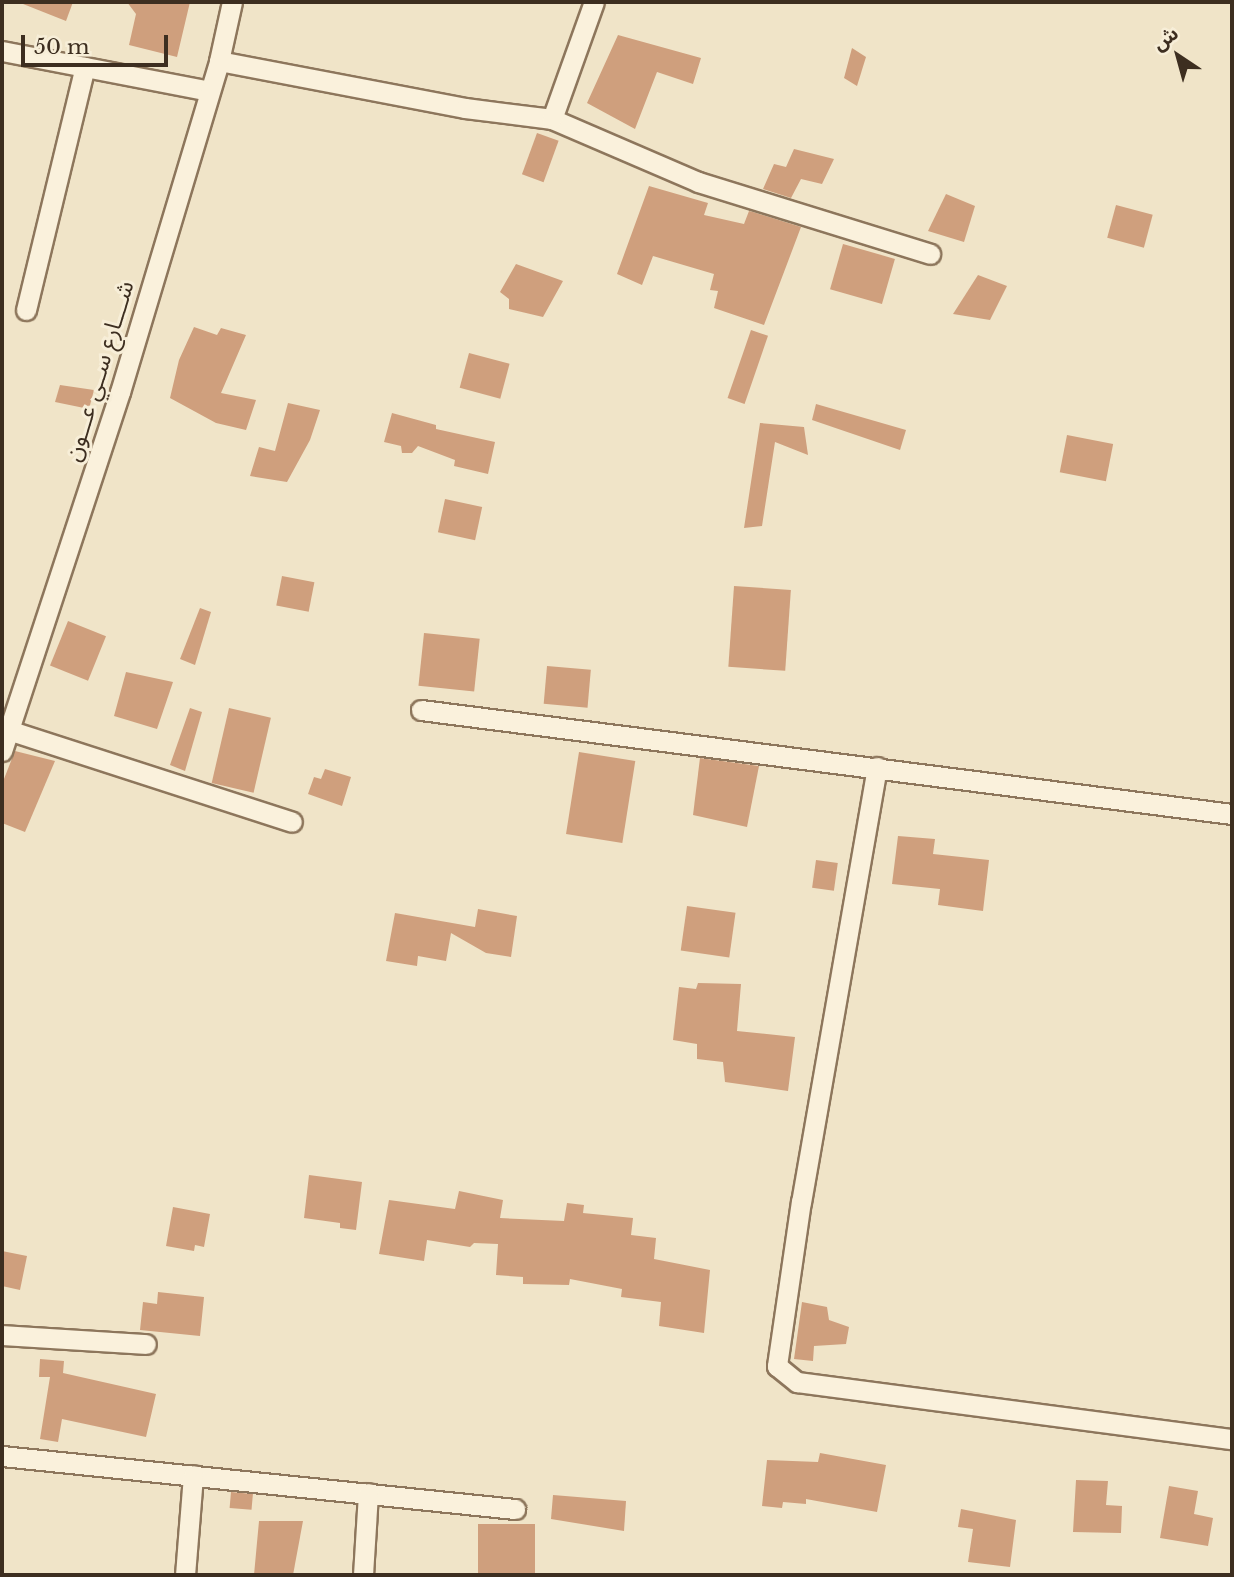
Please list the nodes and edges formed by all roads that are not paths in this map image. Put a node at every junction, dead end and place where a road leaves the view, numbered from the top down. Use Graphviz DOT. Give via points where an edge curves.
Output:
graph roads {
  1 [pos="232,2"];
  2 [pos="594,2"];
  3 [pos="2,51"];
  4 [pos="219,61"];
  5 [pos="85,67"];
  6 [pos="209,91"];
  7 [pos="552,119"];
  8 [pos="930,254"];
  9 [pos="26,310"];
  10 [pos="9,708"];
  11 [pos="421,710"];
  12 [pos="11,731"];
  13 [pos="2,751"];
  14 [pos="877,768"];
  15 [pos="1232,814"];
  16 [pos="292,822"];
  17 [pos="2,1335"];
  18 [pos="146,1344"];
  19 [pos="1232,1439"];
  20 [pos="2,1456"];
  21 [pos="193,1475"];
  22 [pos="368,1493"];
  23 [pos="515,1509"];
  24 [pos="185,1575"];
  25 [pos="363,1575"];
  1 -- 4 [label="street, شــــارع ســي عـــون"];
  2 -- 7 [label="street"];
  3 -- 5 [label="street"];
  4 -- 6 [label="street, شــــارع ســي عـــون"];
  4 -- 7 [label="street" via="465,108"];
  5 -- 6 [label="street"];
  5 -- 9 [label="street"];
  6 -- 10 [label="street, شــــارع ســي عـــون" via="120,391"];
  7 -- 8 [label="street" via="698,182"];
  10 -- 12 [label="street, شــــارع ســي عـــون"];
  11 -- 14 [label="street"];
  12 -- 13 [label="street, شــــارع ســي عـــون"];
  12 -- 16 [label="street"];
  14 -- 15 [label="street"];
  14 -- 19 [label="street" via="777,1366 797,1382"];
  17 -- 18 [label="street"];
  20 -- 21 [label="street"];
  21 -- 22 [label="street"];
  21 -- 24 [label="street"];
  22 -- 23 [label="street"];
  22 -- 25 [label="street"];
}
